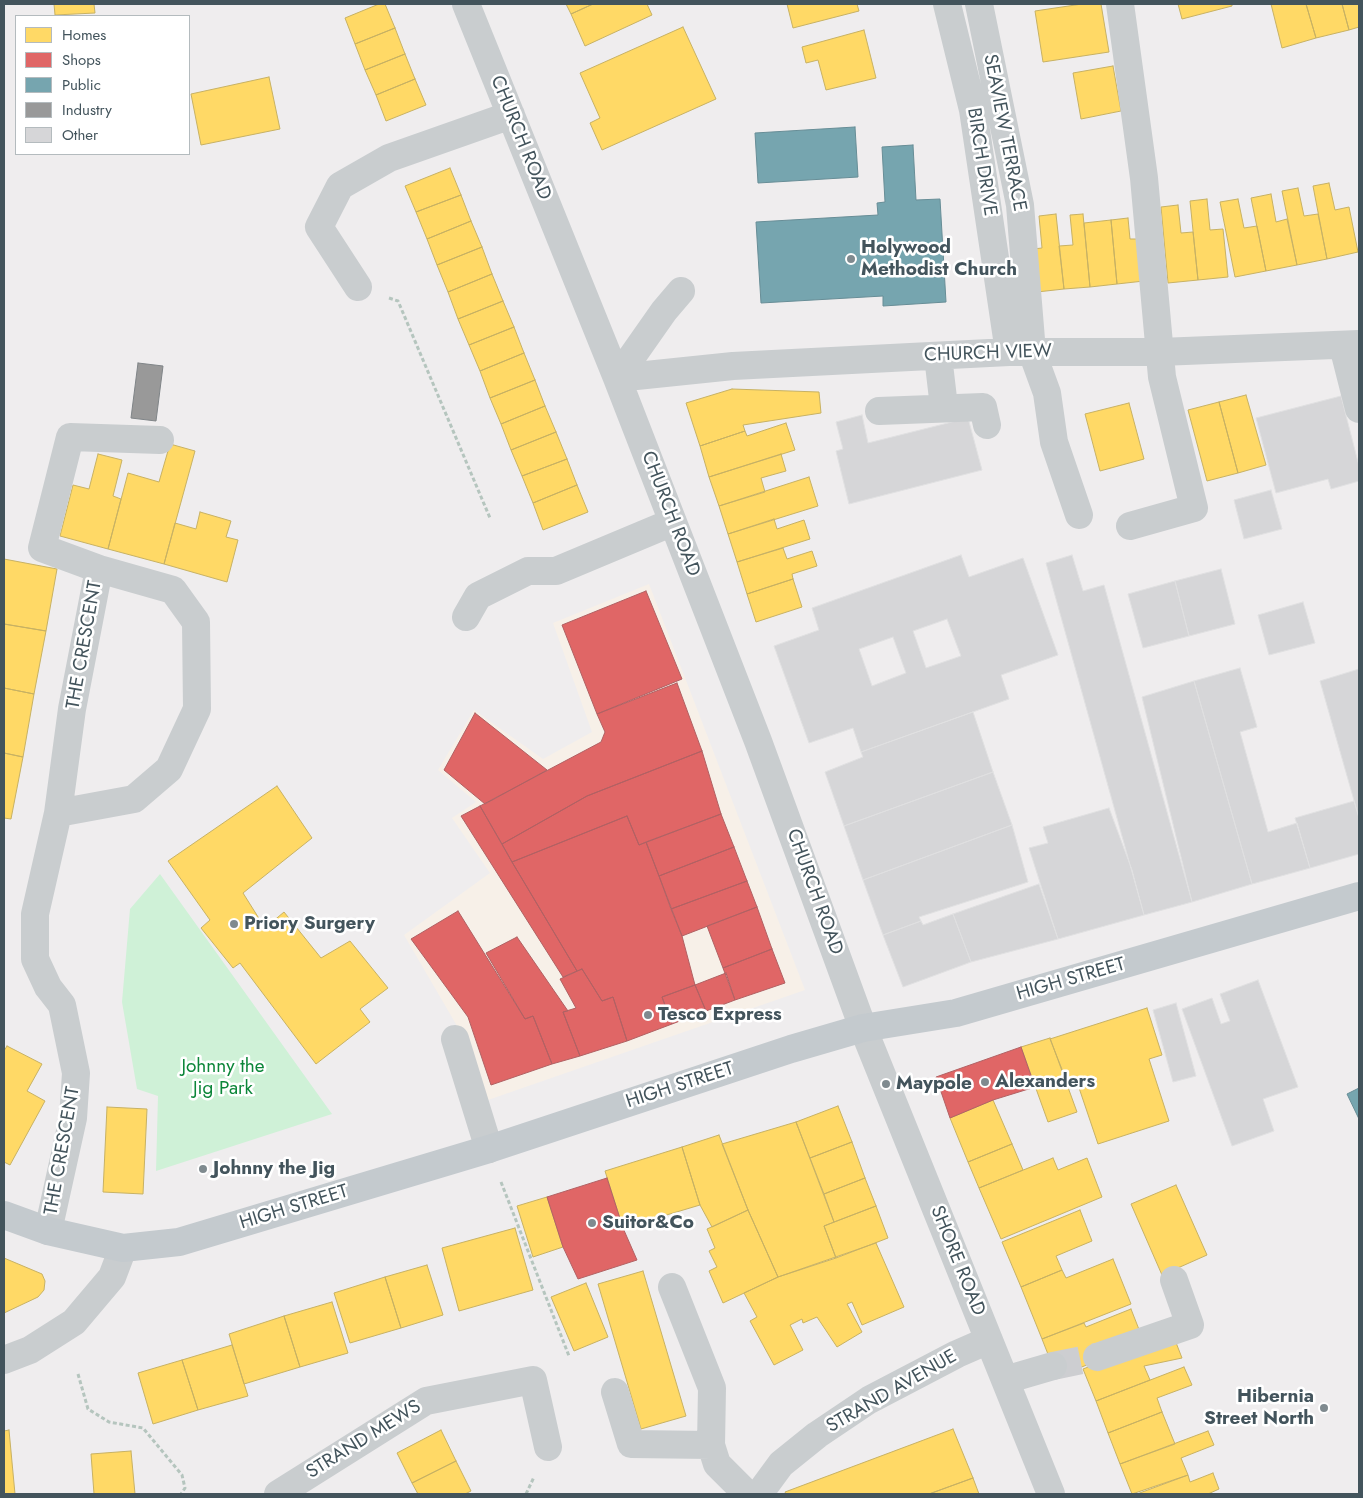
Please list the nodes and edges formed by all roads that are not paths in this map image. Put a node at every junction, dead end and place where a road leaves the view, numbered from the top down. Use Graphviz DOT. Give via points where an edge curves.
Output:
graph roads {
  1 [pos="466,4"];
  2 [pos="947,4"];
  3 [pos="979,4"];
  4 [pos="1120,4"];
  5 [pos="511,115"];
  6 [pos="358,287"];
  7 [pos="681,291"];
  8 [pos="1351,345"];
  9 [pos="1021,352"];
  10 [pos="1160,352"];
  11 [pos="938,356"];
  12 [pos="617,378"];
  13 [pos="944,407"];
  14 [pos="1359,409"];
  15 [pos="879,411"];
  16 [pos="987,425"];
  17 [pos="160,440"];
  18 [pos="1079,515"];
  19 [pos="673,522"];
  20 [pos="1130,526"];
  21 [pos="99,569"];
  22 [pos="556,571"];
  23 [pos="58,813"];
  24 [pos="1359,896"];
  25 [pos="863,1028"];
  26 [pos="455,1040"];
  27 [pos="489,1149"];
  28 [pos="4,1215"];
  29 [pos="48,1231"];
  30 [pos="123,1248"];
  31 [pos="1174,1280"];
  32 [pos="672,1287"];
  33 [pos="989,1340"];
  34 [pos="1098,1357"];
  35 [pos="4,1360"];
  36 [pos="1053,1366"];
  37 [pos="1005,1380"];
  38 [pos="615,1392"];
  39 [pos="711,1445"];
  40 [pos="548,1447"];
  41 [pos="278,1494"];
  42 [pos="747,1494"];
  43 [pos="759,1494"];
  44 [pos="1051,1494"];
  1 -- 5 [label="street, CHURCH ROAD"];
  2 -- 9 [label="street, BIRCH DRIVE" via="973,110"];
  3 -- 9 [label="street, SEAVIEW TERRACE" via="1020,205"];
  4 -- 10 [label="street" via="1144,178"];
  5 -- 6 [label="street" via="389,158 340,186 319,228"];
  5 -- 12 [label="street, CHURCH ROAD"];
  7 -- 12 [label="street"];
  8 -- 10 [label="street, CHURCH VIEW"];
  8 -- 14 [label="street"];
  9 -- 10 [label="street, CHURCH VIEW"];
  9 -- 11 [label="street, CHURCH VIEW"];
  9 -- 18 [label="street" via="1047,393 1054,442"];
  10 -- 20 [label="street" via="1162,377 1194,508"];
  11 -- 12 [label="street, CHURCH VIEW" via="733,366"];
  11 -- 13 [label="street"];
  12 -- 19 [label="street, CHURCH ROAD"];
  13 -- 15 [label="street"];
  13 -- 16 [label="street" via="983,407"];
  17 -- 21 [label="street" via="70,437 42,548"];
  19 -- 22 [label="street"];
  19 -- 25 [label="street, CHURCH ROAD"];
  21 -- 23 [label="street, THE CRESCENT" via="72,709"];
  21 -- 23 [label="street, THE CRESCENT" via="173,590 196,622 197,709 169,769 134,799"];
  23 -- 29 [label="street, THE CRESCENT" via="34,914 35,959 48,987 62,1005 76,1073 73,1118"];
  24 -- 25 [label="main road, HIGH STREET" via="956,1014"];
  25 -- 27 [label="main road, HIGH STREET"];
  25 -- 33 [label="street, SHORE ROAD"];
  26 -- 27 [label="street"];
  27 -- 30 [label="main road, HIGH STREET" via="179,1242"];
  28 -- 29 [label="main road, HIGH STREET"];
  29 -- 30 [label="main road, HIGH STREET"];
  30 -- 35 [label="street" via="112,1277 74,1322 30,1350"];
  31 -- 34 [label="street" via="1190,1326"];
  32 -- 39 [label="street" via="712,1388"];
  33 -- 37 [label="street, SHORE ROAD"];
  33 -- 43 [label="street, STRAND AVENUE" via="869,1400 781,1464"];
  36 -- 37 [label="street"];
  37 -- 44 [label="street, SHORE ROAD"];
  38 -- 39 [label="street" via="632,1444"];
  39 -- 42 [label="street" via="717,1464"];
  40 -- 41 [label="street, STRAND MEWS" via="533,1380 426,1401"];
}
